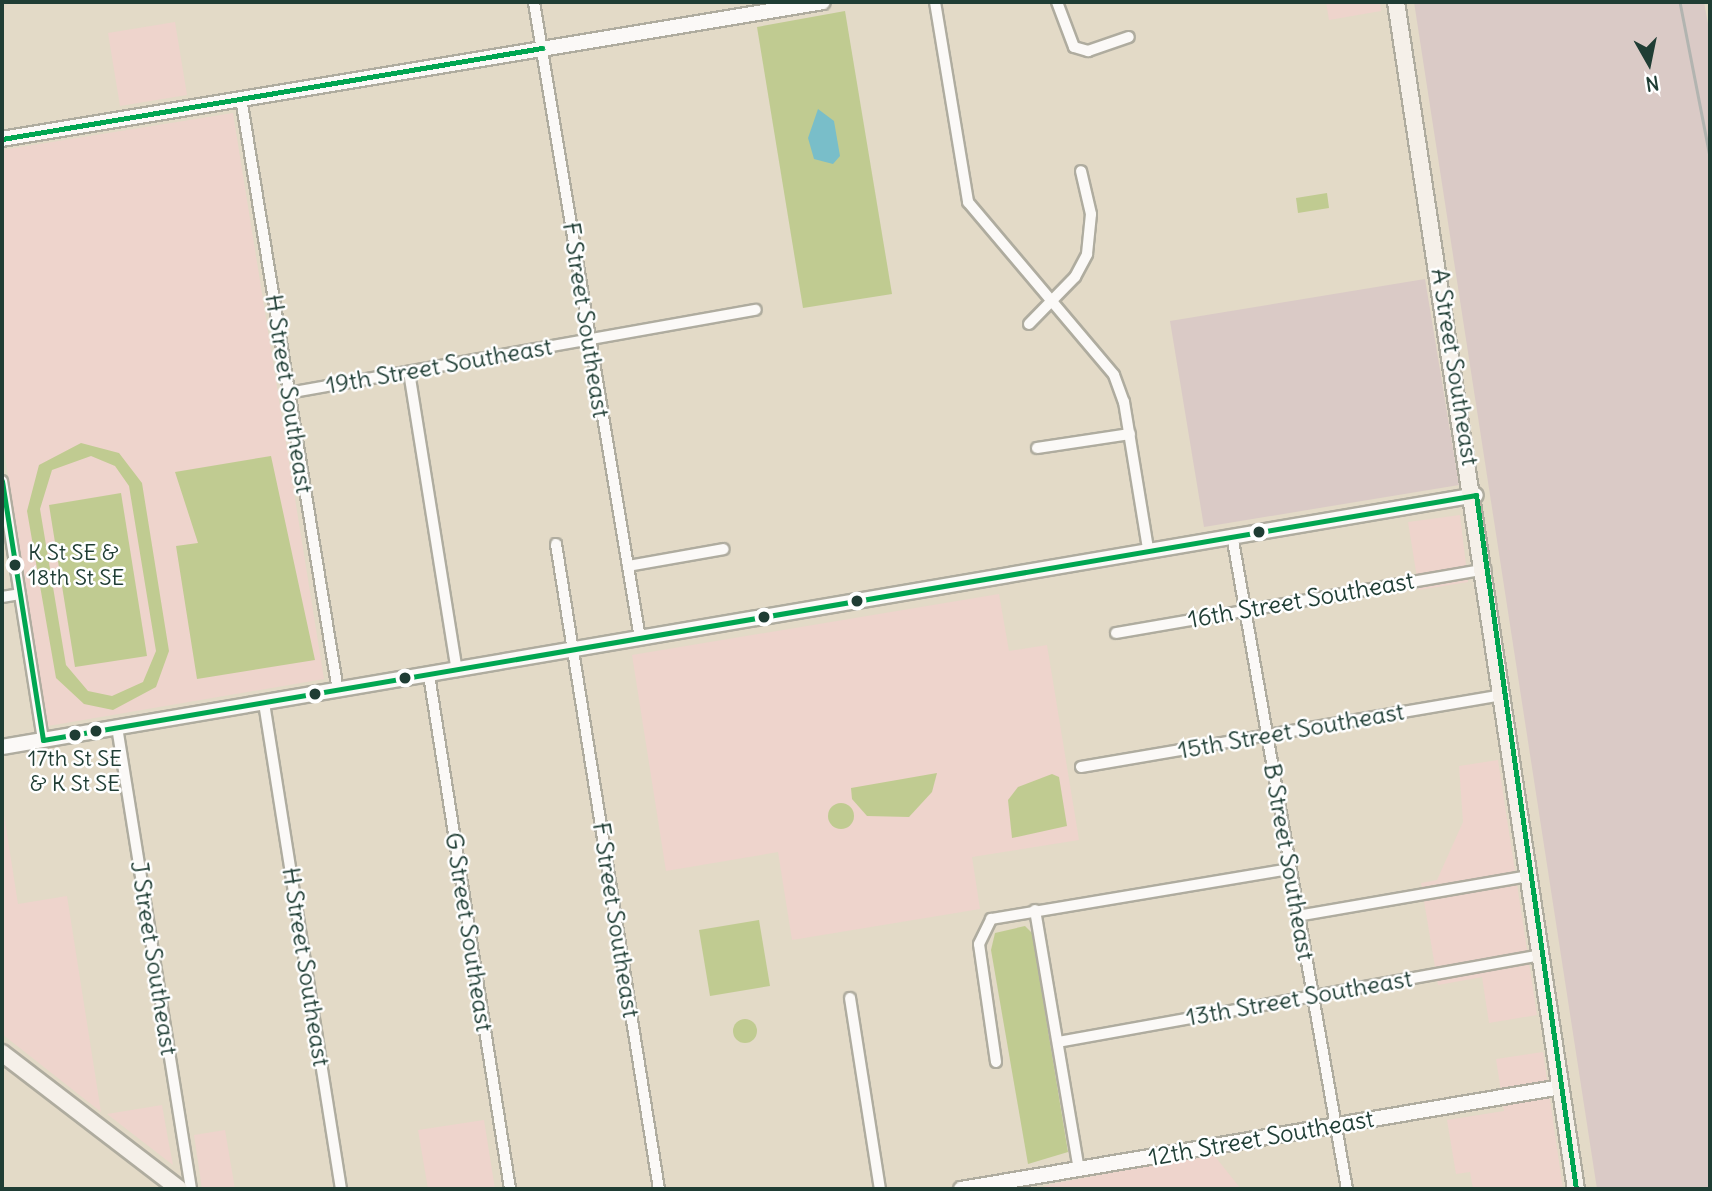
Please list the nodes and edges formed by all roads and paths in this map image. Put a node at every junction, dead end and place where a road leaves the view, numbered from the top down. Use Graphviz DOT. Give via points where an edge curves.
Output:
graph roads {
  1 [pos="534,2"];
  2 [pos="823,2"];
  3 [pos="934,2"];
  4 [pos="1057,2"];
  5 [pos="1396,2"];
  6 [pos="1129,37"];
  7 [pos="542,48"];
  8 [pos="241,98"];
  9 [pos="2,139"];
  10 [pos="1081,171"];
  11 [pos="1053,302"];
  12 [pos="756,310"];
  13 [pos="1029,324"];
  14 [pos="589,340"];
  15 [pos="409,372"];
  16 [pos="288,393"];
  17 [pos="1130,434"];
  18 [pos="1037,448"];
  19 [pos="2,481"];
  20 [pos="1476,495"];
  21 [pos="1232,535"];
  22 [pos="556,544"];
  23 [pos="724,550"];
  24 [pos="1148,550"];
  25 [pos="628,566"];
  26 [pos="1486,569"];
  27 [pos="20,594"];
  28 [pos="2,597"];
  29 [pos="1246,610"];
  30 [pos="1116,633"];
  31 [pos="640,638"];
  32 [pos="574,651"];
  33 [pos="457,671"];
  34 [pos="429,676"];
  35 [pos="338,691"];
  36 [pos="1502,695"];
  37 [pos="264,703"];
  38 [pos="117,727"];
  39 [pos="1267,735"];
  40 [pos="43,740"];
  41 [pos="2,747"];
  42 [pos="1081,767"];
  43 [pos="1290,869"];
  44 [pos="1529,876"];
  45 [pos="1035,910"];
  46 [pos="1297,916"];
  47 [pos="1541,956"];
  48 [pos="1313,996"];
  49 [pos="850,998"];
  50 [pos="1058,1042"];
  51 [pos="2,1053"];
  52 [pos="996,1062"];
  53 [pos="1561,1087"];
  54 [pos="1336,1126"];
  55 [pos="1079,1169"];
  56 [pos="1027,1184"];
  57 [pos="179,1189"];
  58 [pos="191,1189"];
  59 [pos="341,1189"];
  60 [pos="510,1189"];
  61 [pos="659,1189"];
  62 [pos="880,1189"];
  63 [pos="961,1189"];
  64 [pos="1348,1189"];
  65 [pos="1576,1189"];
  1 -- 7 [label="street, F Street Southeast"];
  2 -- 7 [label="street"];
  3 -- 11 [label="street" via="968,202"];
  4 -- 6 [label="street" via="1074,47 1088,51"];
  5 -- 20 [label="main road, A Street Southeast"];
  7 -- 8 [label="street"];
  7 -- 14 [label="street, F Street Southeast"];
  8 -- 9 [label="street"];
  8 -- 16 [label="street, H Street Southeast"];
  10 -- 11 [label="street" via="1090,243 1075,277"];
  11 -- 13 [label="street"];
  11 -- 17 [label="street" via="1114,375"];
  12 -- 14 [label="street, 19th Street Southeast"];
  14 -- 15 [label="street, 19th Street Southeast"];
  14 -- 25 [label="street, F Street Southeast"];
  15 -- 16 [label="street, 19th Street Southeast"];
  15 -- 33 [label="street"];
  16 -- 35 [label="street, H Street Southeast"];
  17 -- 18 [label="street"];
  17 -- 24 [label="street"];
  19 -- 27 [label="street"];
  20 -- 21 [label="street"];
  20 -- 26 [label="main road, A Street Southeast"];
  21 -- 24 [label="street"];
  21 -- 29 [label="street, B Street Southeast"];
  22 -- 32 [label="street, F Street Southeast"];
  23 -- 25 [label="street"];
  24 -- 31 [label="street"];
  25 -- 31 [label="street, F Street Southeast"];
  26 -- 29 [label="street, 16th Street Southeast"];
  26 -- 36 [label="main road, A Street Southeast"];
  27 -- 28 [label="street"];
  27 -- 40 [label="street"];
  29 -- 30 [label="street, 16th Street Southeast"];
  29 -- 39 [label="street, B Street Southeast"];
  31 -- 32 [label="street"];
  32 -- 33 [label="street"];
  32 -- 61 [label="street, F Street Southeast"];
  33 -- 34 [label="street"];
  34 -- 35 [label="street"];
  34 -- 60 [label="street, G Street Southeast"];
  35 -- 37 [label="street"];
  36 -- 39 [label="street, 15th Street Southeast"];
  36 -- 44 [label="main road, A Street Southeast"];
  37 -- 38 [label="street"];
  37 -- 59 [label="street, H Street Southeast"];
  38 -- 40 [label="street"];
  38 -- 58 [label="street, J Street Southeast"];
  39 -- 42 [label="street, 15th Street Southeast"];
  39 -- 43 [label="street, B Street Southeast"];
  40 -- 41 [label="street"];
  43 -- 45 [label="street"];
  43 -- 46 [label="street, B Street Southeast"];
  44 -- 46 [label="street"];
  44 -- 47 [label="main road, A Street Southeast"];
  45 -- 50 [label="street"];
  45 -- 52 [label="street" via="986,922 980,938"];
  46 -- 48 [label="street, B Street Southeast"];
  47 -- 48 [label="street, 13th Street Southeast"];
  47 -- 53 [label="main road, A Street Southeast"];
  48 -- 50 [label="street, 13th Street Southeast"];
  48 -- 54 [label="street, B Street Southeast"];
  49 -- 62 [label="street"];
  50 -- 55 [label="street"];
  51 -- 57 [label="main road"];
  53 -- 54 [label="street, 12th Street Southeast"];
  53 -- 65 [label="main road, A Street Southeast"];
  54 -- 55 [label="street, 12th Street Southeast"];
  54 -- 64 [label="street, B Street Southeast"];
  55 -- 56 [label="street, 12th Street Southeast"];
  56 -- 63 [label="street, 12th Street Southeast"];
}
